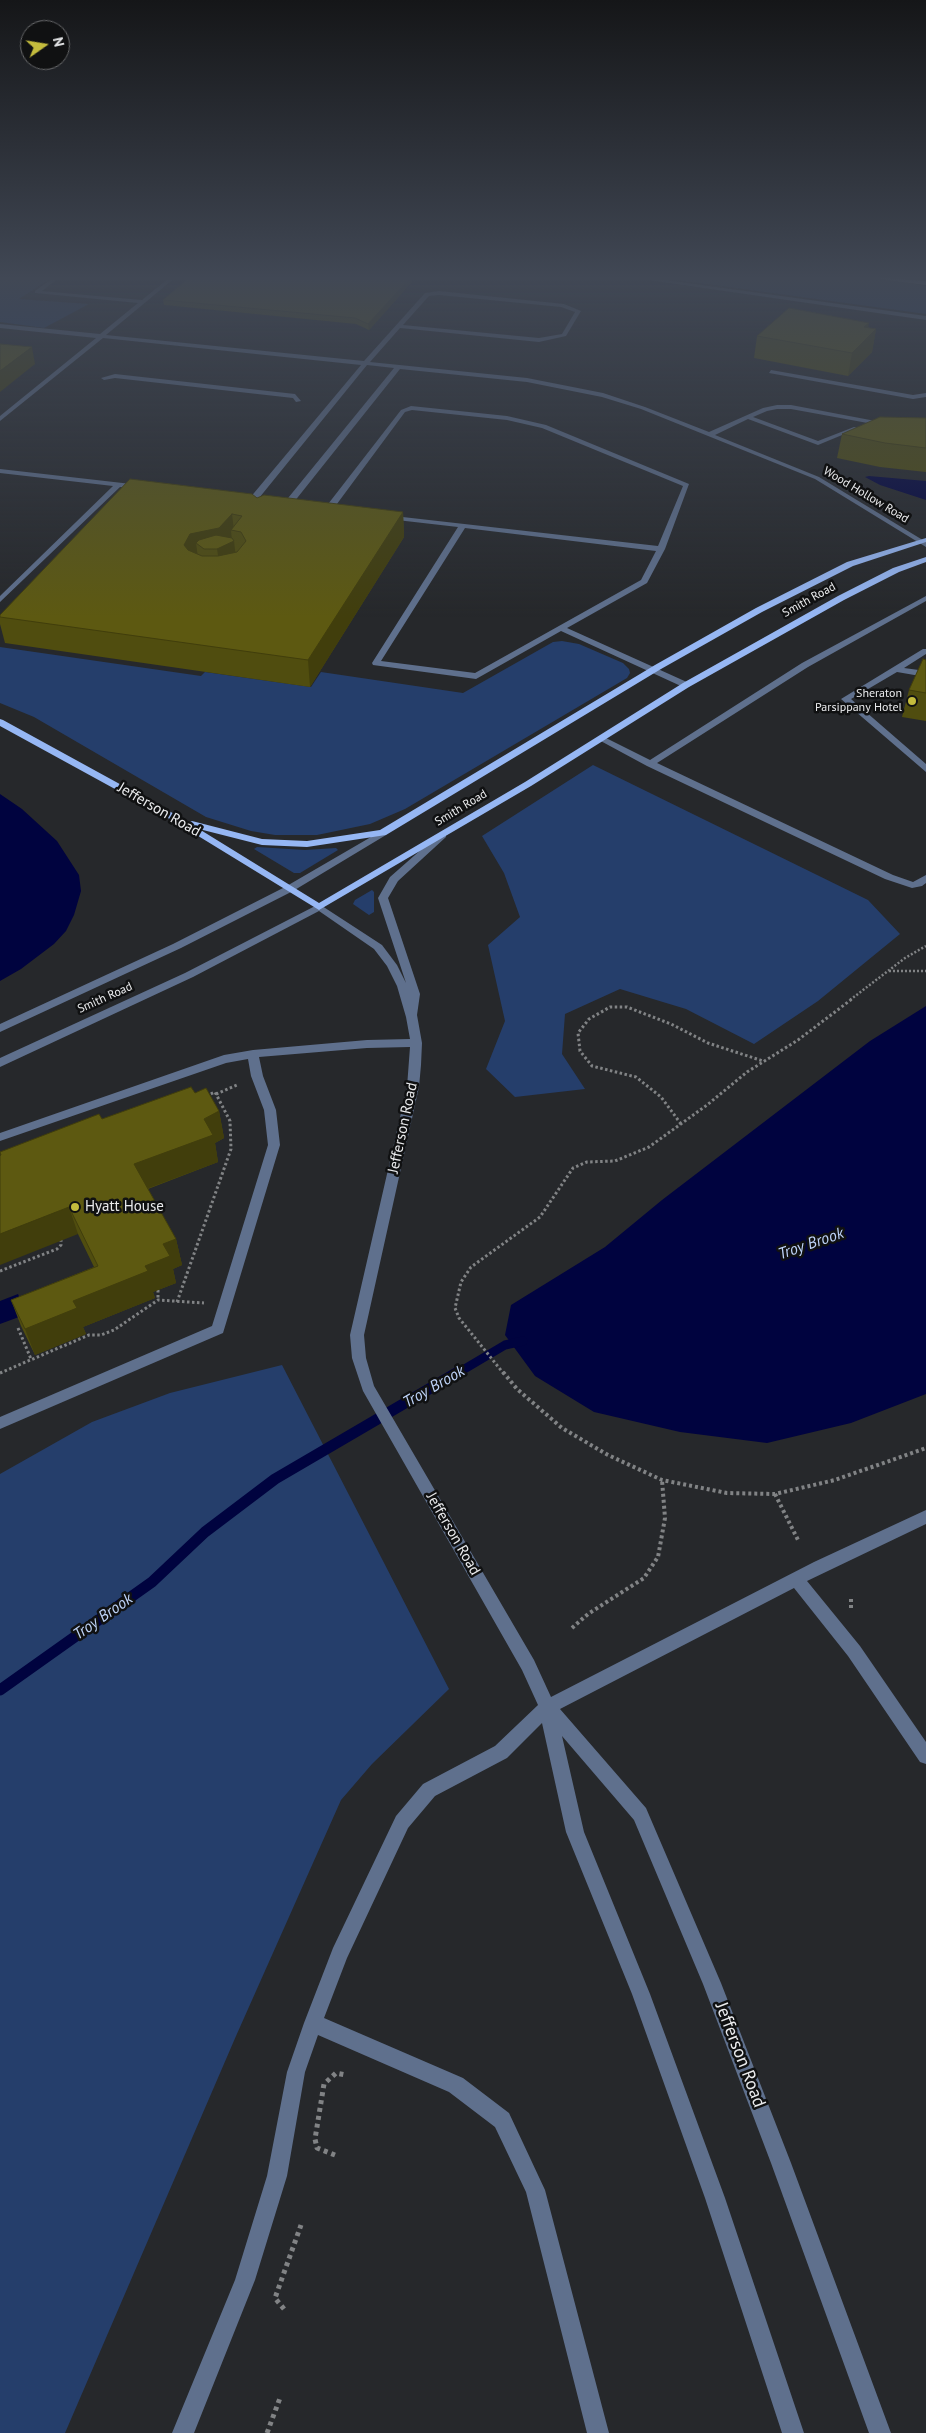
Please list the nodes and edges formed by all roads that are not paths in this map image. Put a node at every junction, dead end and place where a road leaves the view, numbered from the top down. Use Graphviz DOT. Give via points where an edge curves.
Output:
graph roads {
  1 [pos="35,391"];
  2 [pos="246,391"];
  3 [pos="343,391"];
  4 [pos="379,391"];
  5 [pos="584,391"];
  6 [pos="876,391"];
  7 [pos="926,395"];
  8 [pos="298,401"];
  9 [pos="748,417"];
  10 [pos="0,419"];
  11 [pos="872,422"];
  12 [pos="890,425"];
  13 [pos="709,435"];
  14 [pos="0,471"];
  15 [pos="118,485"];
  16 [pos="152,489"];
  17 [pos="243,500"];
  18 [pos="252,501"];
  19 [pos="262,502"];
  20 [pos="287,505"];
  21 [pos="337,511"];
  22 [pos="382,516"];
  23 [pos="463,526"];
  24 [pos="924,542"];
  25 [pos="662,549"];
  26 [pos="926,560"];
  27 [pos="926,598"];
  28 [pos="0,600"];
  29 [pos="561,628"];
  30 [pos="926,651"];
  31 [pos="896,668"];
  32 [pos="653,670"];
  33 [pos="926,674"];
  34 [pos="686,685"];
  35 [pos="0,722"];
  36 [pos="602,739"];
  37 [pos="650,764"];
  38 [pos="926,769"];
  39 [pos="180,821"];
  40 [pos="383,833"];
  41 [pos="443,834"];
  42 [pos="926,878"];
  43 [pos="289,889"];
  44 [pos="319,907"];
  45 [pos="412,1017"];
  46 [pos="0,1028"];
  47 [pos="416,1043"];
  48 [pos="253,1054"];
  49 [pos="0,1063"];
  50 [pos="1,1137"];
  51 [pos="0,1423"];
  52 [pos="926,1517"];
  53 [pos="796,1579"];
  54 [pos="547,1707"];
  55 [pos="926,1756"];
  56 [pos="313,2023"];
  57 [pos="183,2433"];
  58 [pos="598,2433"];
  59 [pos="793,2433"];
  60 [pos="880,2433"];
  1 -- 10 [label="street"];
  2 -- 8 [label="street" via="295,396"];
  3 -- 18 [label="street"];
  4 -- 20 [label="street"];
  5 -- 13 [label="street, Wood Hollow Road" via="643,408"];
  6 -- 7 [label="street" via="913,397"];
  9 -- 11 [label="street" via="769,408 786,407"];
  9 -- 11 [label="street" via="818,443"];
  9 -- 13 [label="street"];
  11 -- 12 [label="street"];
  13 -- 24 [label="street, Wood Hollow Road" via="817,478"];
  14 -- 15 [label="street" via="84,478"];
  15 -- 16 [label="street"];
  15 -- 28 [label="street"];
  17 -- 18 [label="street"];
  18 -- 19 [label="street"];
  21 -- 25 [label="street" via="324,509 403,411 410,408 490,416 544,426 687,485"];
  22 -- 23 [label="street"];
  23 -- 25 [label="street"];
  23 -- 29 [label="street" via="376,663 476,676"];
  24 -- 32 [label="main road, Smith Road" via="871,556 824,576"];
  25 -- 29 [label="street" via="644,581"];
  26 -- 34 [label="main road, Smith Road" via="896,570 841,598"];
  27 -- 37 [label="street" via="805,664"];
  29 -- 32 [label="street"];
  30 -- 31 [label="street"];
  31 -- 33 [label="street"];
  31 -- 38 [label="street" via="845,699"];
  32 -- 34 [label="street"];
  32 -- 40 [label="main road, Smith Road"];
  34 -- 36 [label="main road, Smith Road"];
  35 -- 39 [label="main road, Jefferson Road"];
  36 -- 37 [label="street"];
  36 -- 41 [label="main road, Smith Road"];
  37 -- 42 [label="street" via="889,877 912,885"];
  39 -- 40 [label="main road" via="262,842 307,844"];
  39 -- 43 [label="main road, Jefferson Road"];
  40 -- 43 [label="street, Smith Road"];
  41 -- 44 [label="main road, Smith Road"];
  41 -- 45 [label="street" via="394,879 383,898 415,994"];
  43 -- 44 [label="main road, Jefferson Road"];
  43 -- 46 [label="street, Smith Road" via="177,946"];
  44 -- 45 [label="street, Jefferson Road" via="378,947 392,965"];
  44 -- 49 [label="street, Smith Road" via="189,975"];
  45 -- 47 [label="street, Jefferson Road"];
  47 -- 48 [label="street"];
  47 -- 54 [label="street, Jefferson Road" via="413,1087 357,1334 360,1358 368,1387 528,1665"];
  48 -- 50 [label="street" via="224,1059"];
  48 -- 51 [label="street" via="256,1076 270,1110 274,1145 218,1330"];
  52 -- 53 [label="street"];
  53 -- 54 [label="street"];
  53 -- 55 [label="street" via="854,1651"];
  54 -- 56 [label="street" via="501,1752 429,1790 402,1822 339,1954"];
  54 -- 59 [label="street, Jefferson Road" via="575,1832 642,1994 716,2198"];
  54 -- 60 [label="street, Jefferson Road" via="640,1814 719,2000"];
  56 -- 57 [label="street" via="296,2072 278,2176 245,2280"];
  56 -- 58 [label="street" via="456,2085 502,2120 535,2190"];
}
